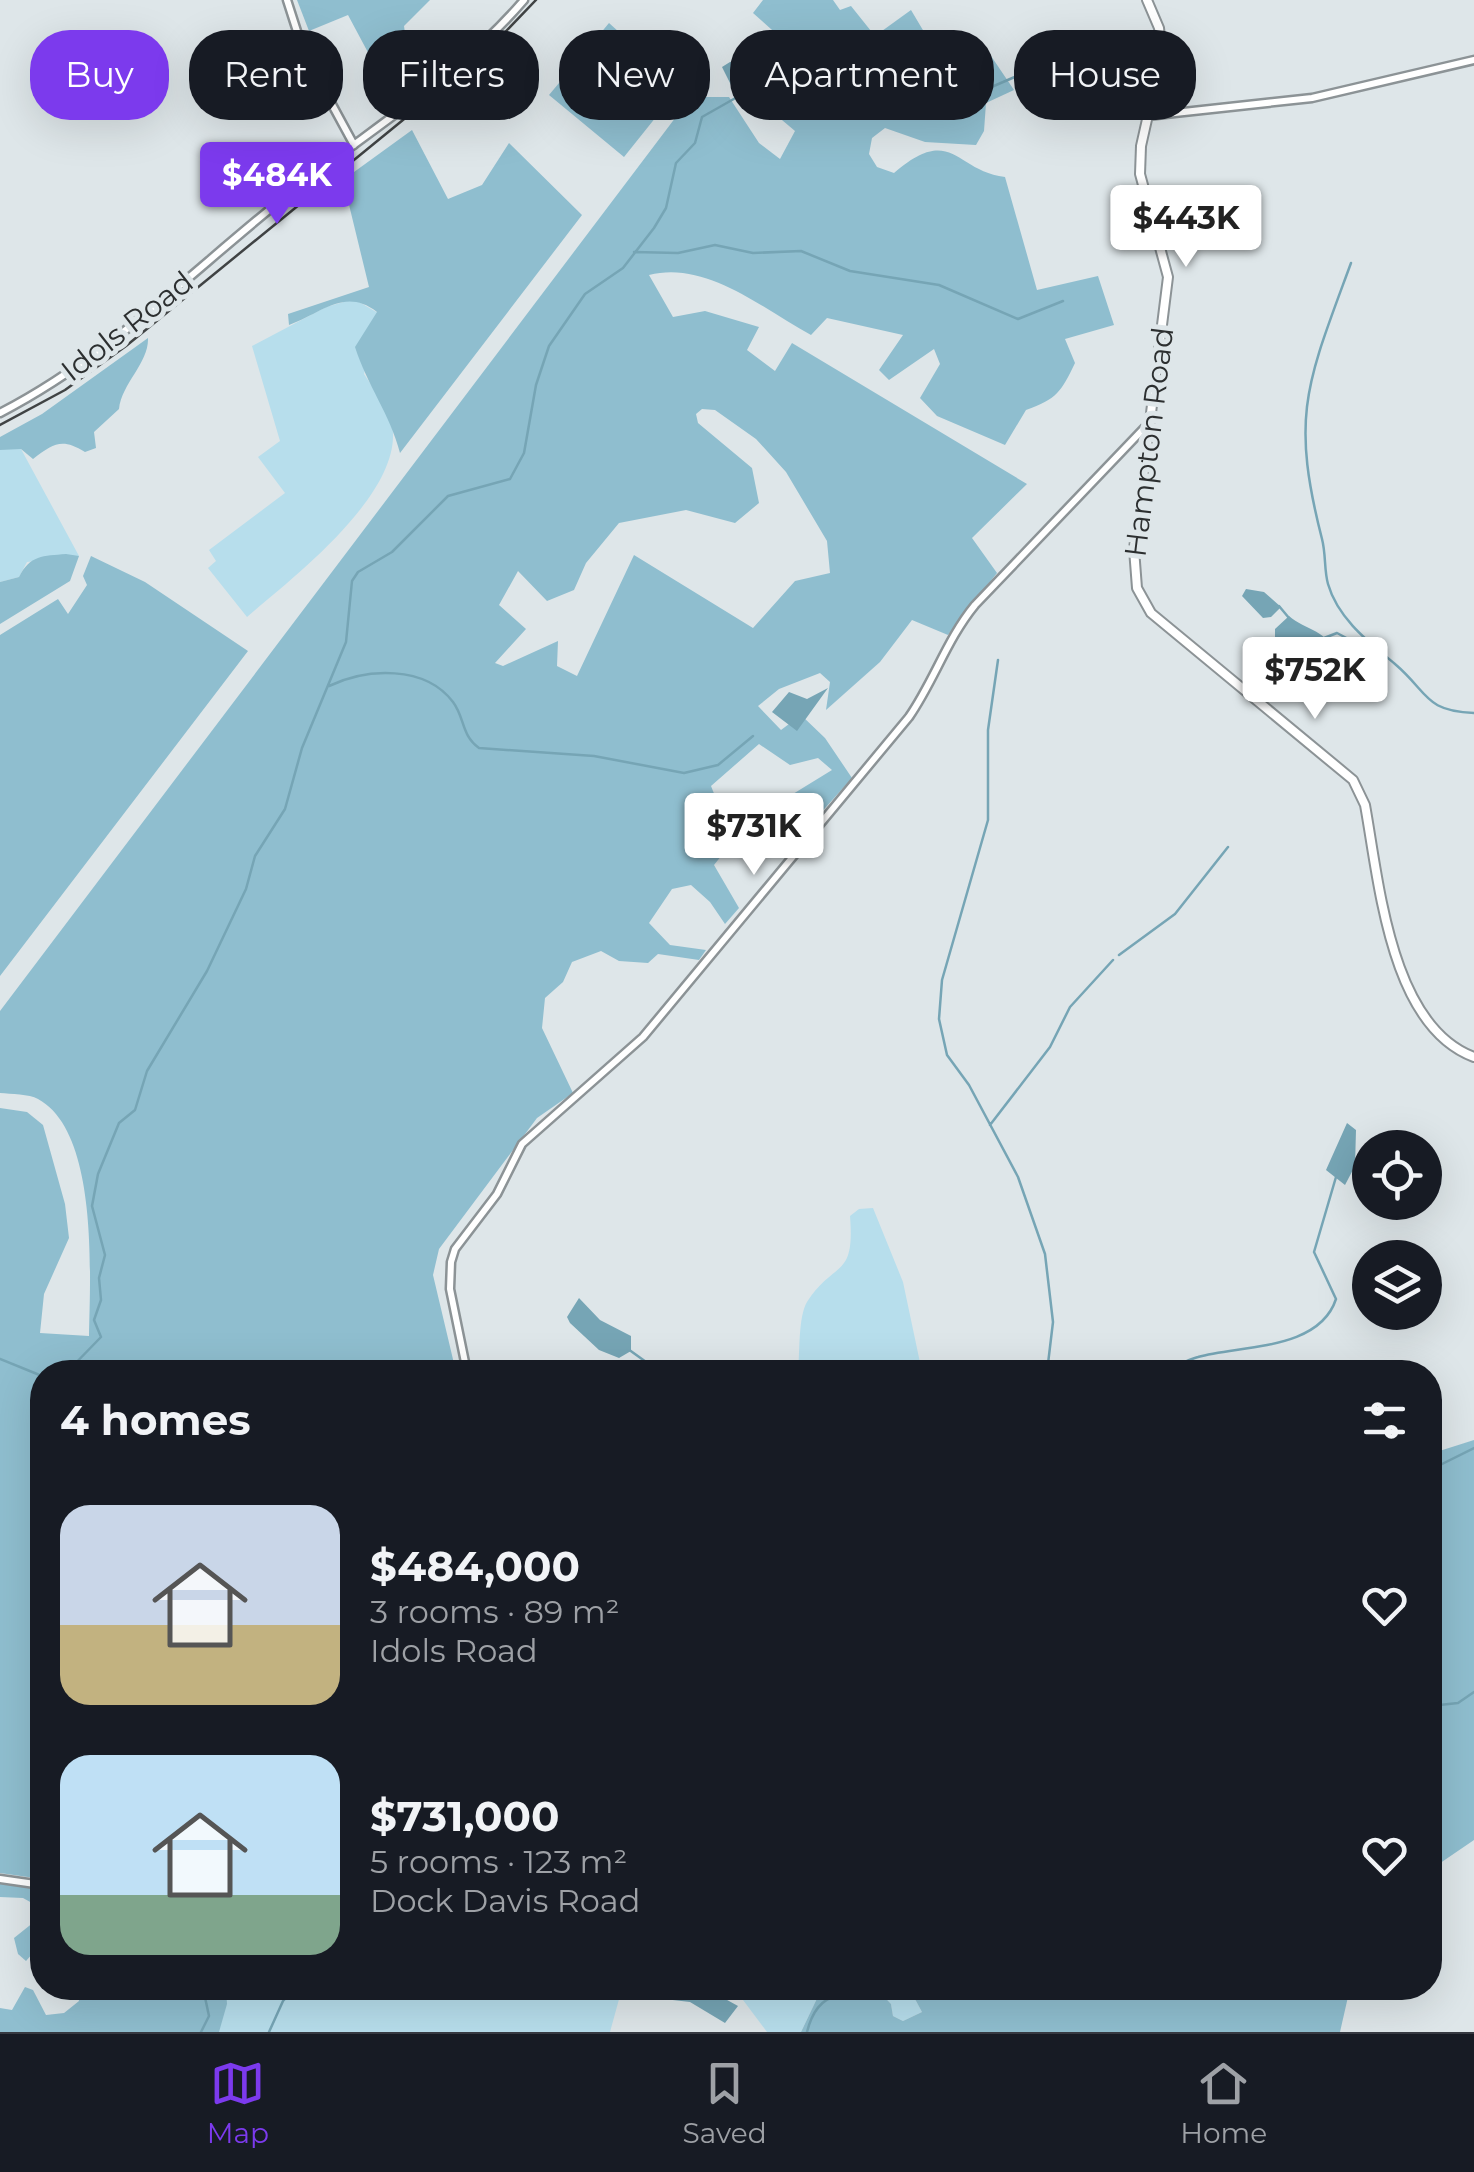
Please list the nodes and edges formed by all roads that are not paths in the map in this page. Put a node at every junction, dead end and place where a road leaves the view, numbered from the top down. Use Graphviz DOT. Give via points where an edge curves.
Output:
graph roads {
  1 [pos="286,0"];
  2 [pos="524,0"];
  3 [pos="1147,0"];
  4 [pos="1159,30"];
  5 [pos="1474,60"];
  6 [pos="1196,111"];
  7 [pos="1147,120"];
  8 [pos="354,146"];
  9 [pos="0,413"];
  10 [pos="1151,422"];
  11 [pos="1474,1057"];
  12 [pos="465,1360"];
  13 [pos="0,1879"];
  14 [pos="30,1883"];
  1 -- 8 [label="street" via="304,53"];
  2 -- 8 [label="street, Idols Road" via="470,54"];
  3 -- 4 [label="main road, Hampton Road"];
  5 -- 6 [label="street" via="1312,98"];
  7 -- 10 [label="main road, Hampton Road" via="1140,174 1168,277"];
  8 -- 9 [label="street, Idols Road" via="88,361"];
  10 -- 11 [label="main road, Hampton Road" via="1134,549 1143,601 1162,624 1353,780 1365,805 1399,966 1440,1036"];
  10 -- 12 [label="street" via="975,604 909,717 643,1037 522,1144 451,1262"];
  13 -- 14 [label="street"];
}
